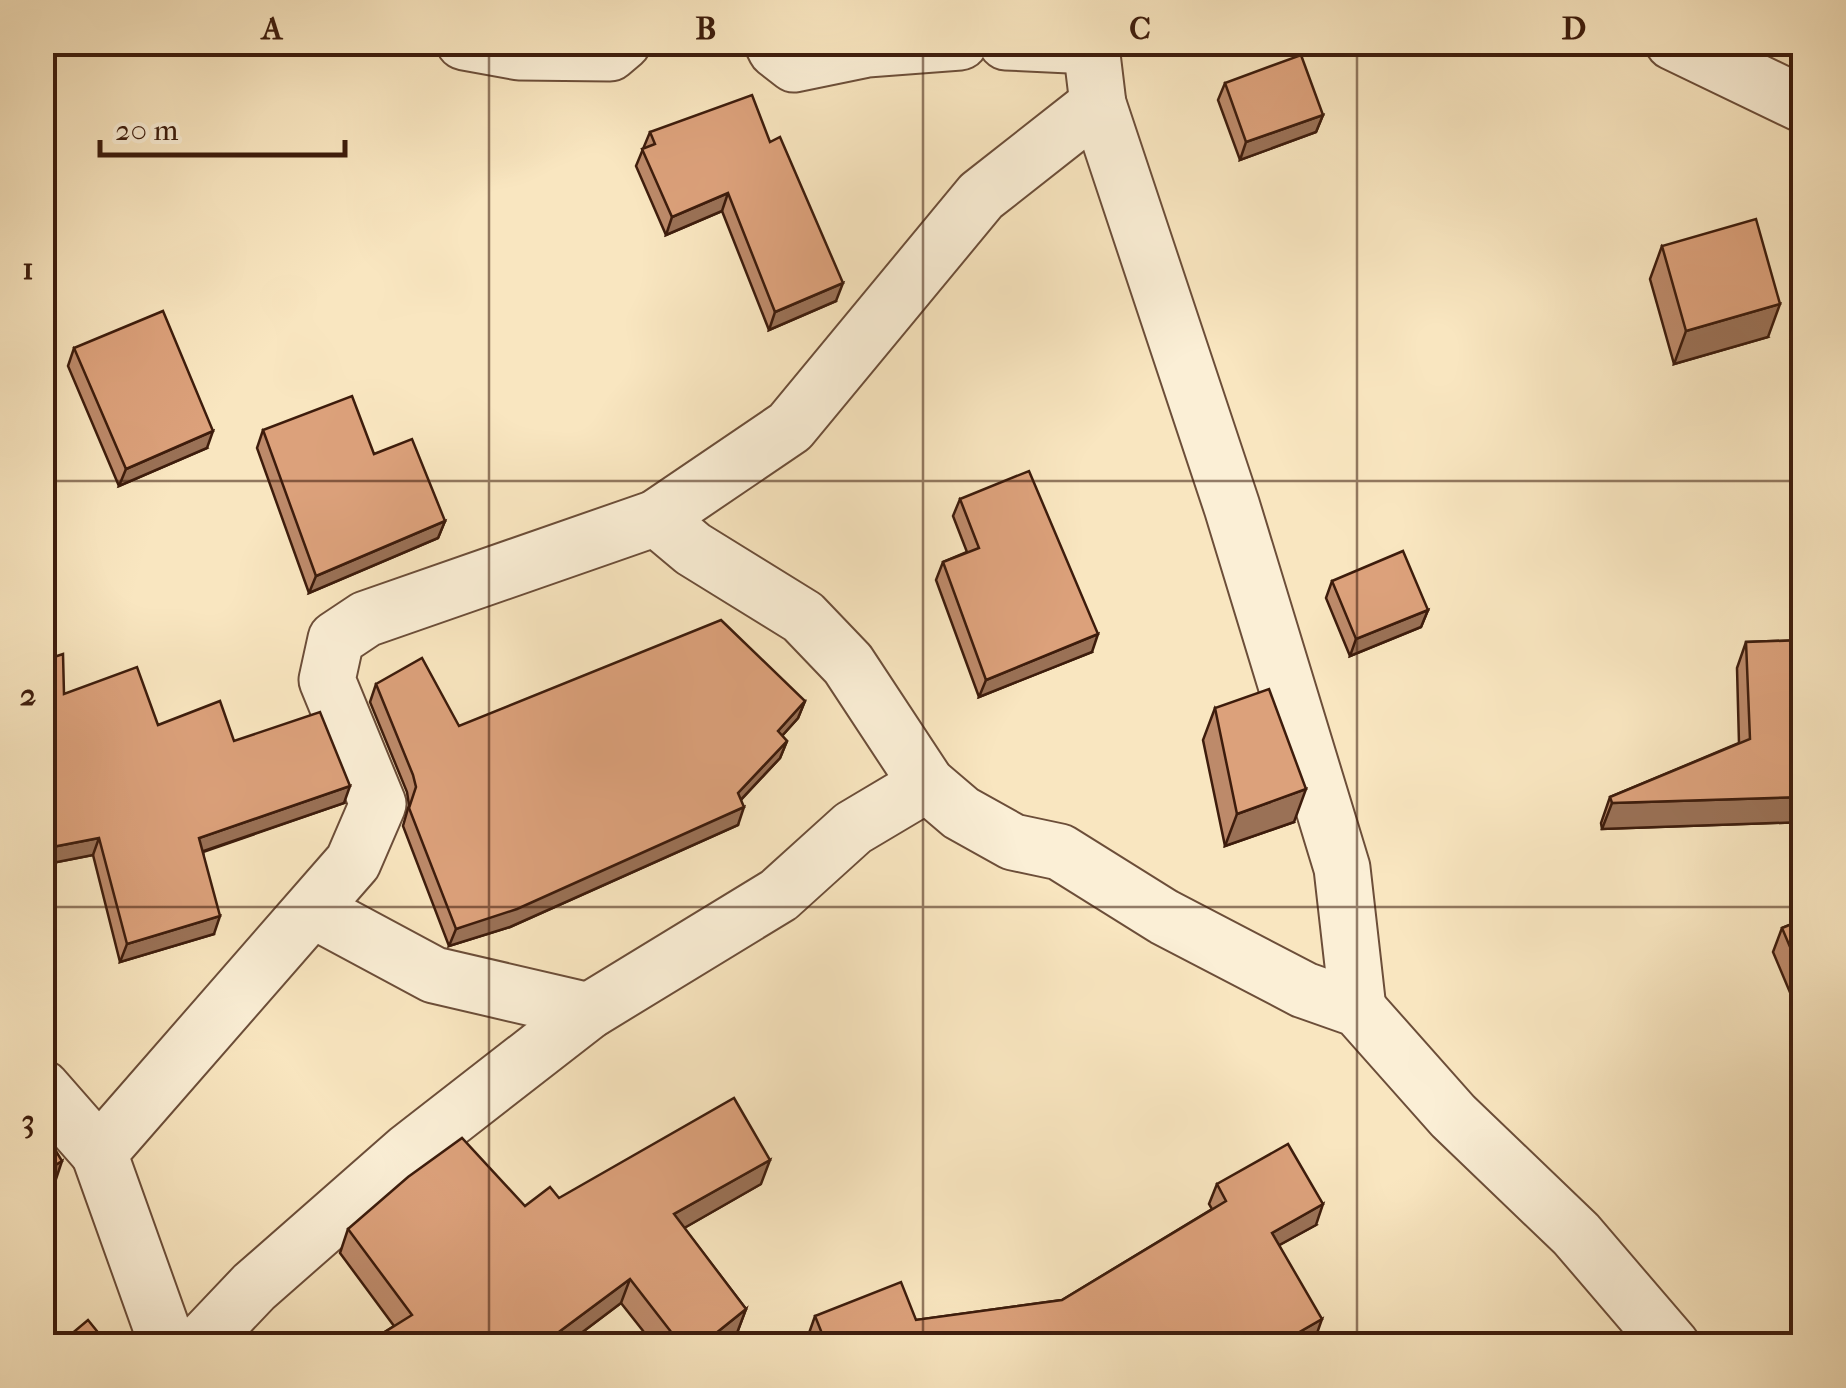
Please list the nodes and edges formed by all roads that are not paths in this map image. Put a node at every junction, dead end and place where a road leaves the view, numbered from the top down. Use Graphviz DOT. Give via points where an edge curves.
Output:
graph roads {
  1 [pos="464,42"];
  2 [pos="623,42"];
  3 [pos="772,42"];
  4 [pos="960,42"];
  5 [pos="1006,42"];
  6 [pos="1673,42"];
  7 [pos="1093,44"];
  8 [pos="1098,104"];
  9 [pos="1804,104"];
  10 [pos="656,518"];
  11 [pos="927,784"];
  12 [pos="313,910"];
  13 [pos="1358,1009"];
  14 [pos="589,1011"];
  15 [pos="42,1088"];
  16 [pos="100,1153"];
  17 [pos="168,1346"];
  18 [pos="198,1346"];
  19 [pos="1672,1346"];
  1 -- 2 [label="street" via="519,52 610,53"];
  3 -- 4 [label="street" via="794,64 867,49"];
  5 -- 7 [label="street"];
  6 -- 9 [label="street"];
  7 -- 8 [label="street"];
  8 -- 10 [label="street" via="981,196 790,427"];
  8 -- 13 [label="street" via="1232,507 1342,868"];
  10 -- 11 [label="street" via="693,549 803,617 848,664"];
  10 -- 12 [label="street" via="366,619 336,639 327,680 378,804 353,862"];
  11 -- 13 [label="street" via="961,814 1014,842 1060,852 1164,917 1304,990"];
  11 -- 14 [label="street" via="853,828 779,895"];
  12 -- 14 [label="street" via="434,975"];
  12 -- 16 [label="street"];
  13 -- 19 [label="street" via="1453,1116 1576,1234"];
  14 -- 18 [label="street" via="409,1151 254,1287"];
  15 -- 16 [label="street"];
  16 -- 17 [label="street"];
}
